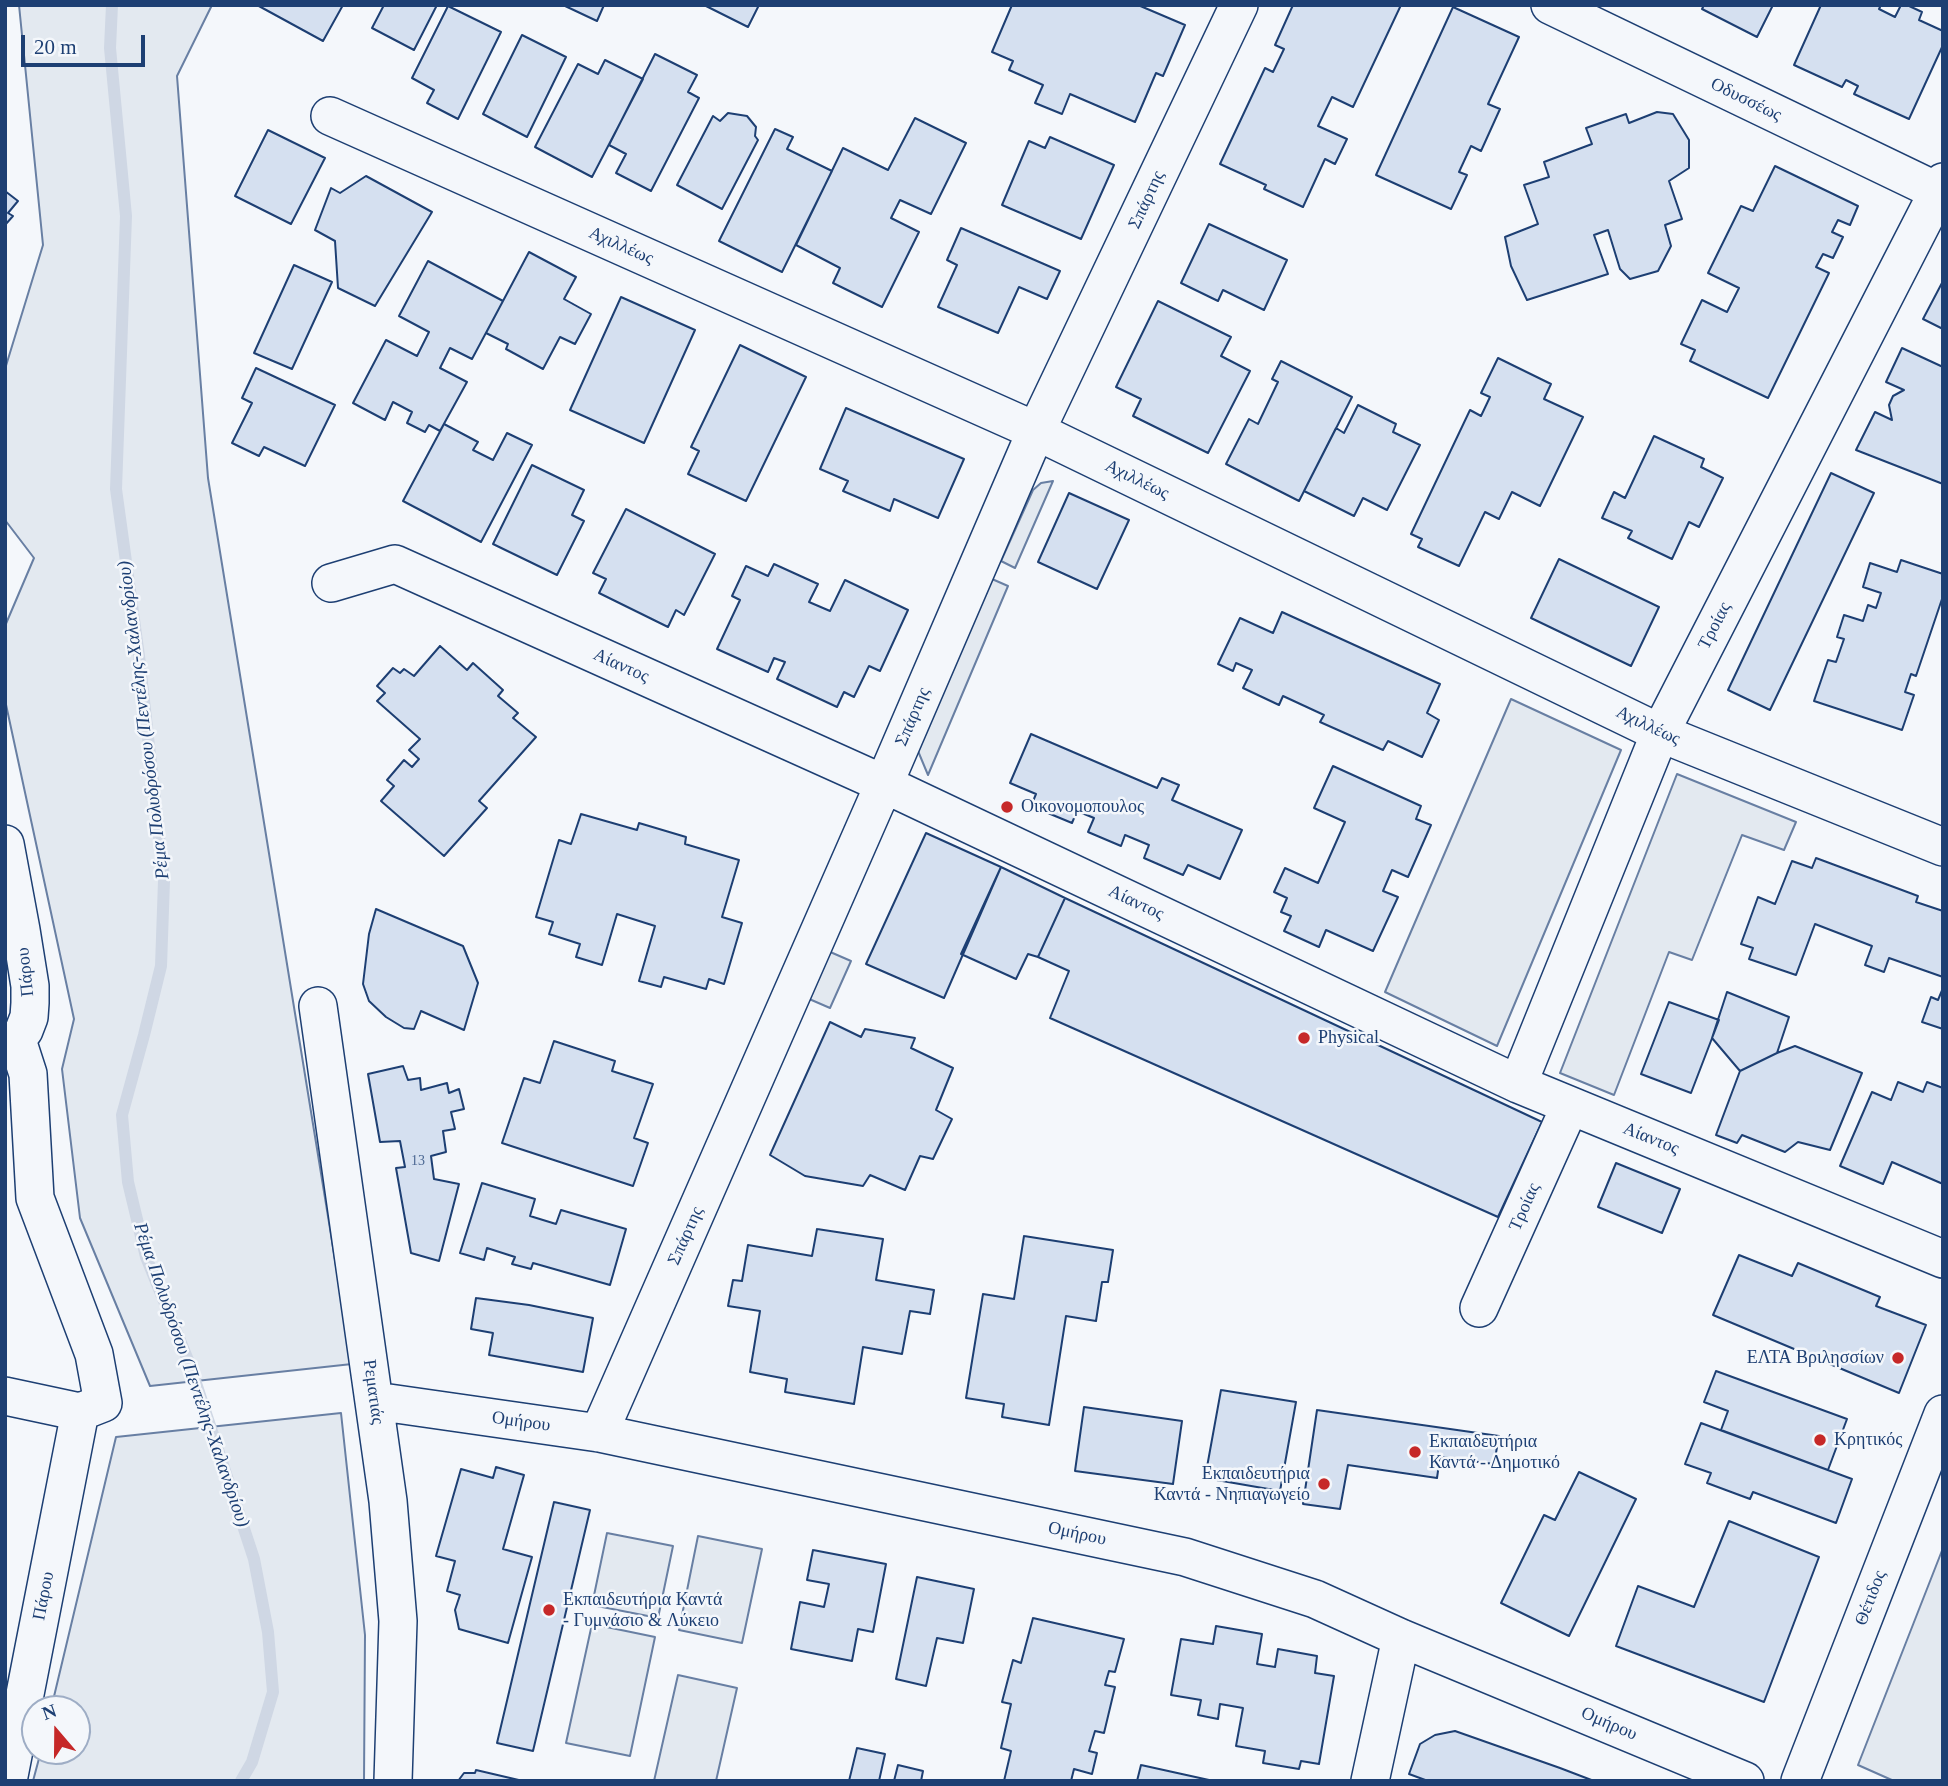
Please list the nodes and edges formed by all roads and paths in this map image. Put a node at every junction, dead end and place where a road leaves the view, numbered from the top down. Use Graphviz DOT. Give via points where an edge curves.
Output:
graph roads {
  1 [pos="1239,5"];
  2 [pos="1550,5"];
  3 [pos="330,116"];
  4 [pos="1941,189"];
  5 [pos="1037,431"];
  6 [pos="331,583"];
  7 [pos="1660,733"];
  8 [pos="884,784"];
  9 [pos="5,844"];
  10 [pos="1943,846"];
  11 [pos="318,1006"];
  12 [pos="11,1045"];
  13 [pos="1518,1084"];
  14 [pos="1570,1106"];
  15 [pos="1943,1259"];
  16 [pos="1479,1308"];
  17 [pos="5,1396"];
  18 [pos="375,1401"];
  19 [pos="80,1412"];
  20 [pos="1943,1414"];
  21 [pos="599,1433"];
  22 [pos="1401,1638"];
  23 [pos="8,1781"];
  24 [pos="393,1781"];
  25 [pos="1370,1781"];
  26 [pos="1745,1781"];
  27 [pos="1800,1781"];
  1 -- 5 [label="street, Σπάρτης"];
  2 -- 4 [label="street, Οδυσσέως"];
  3 -- 5 [label="street, Αχιλλέως"];
  4 -- 7 [label="street, Τροίας"];
  5 -- 7 [label="street, Αχιλλέως"];
  5 -- 8 [label="street, Σπάρτης"];
  6 -- 8 [label="street, Αίαντος" via="394,564"];
  7 -- 10 [label="street, Αχιλλέως"];
  7 -- 13 [label="street, Τροίας"];
  8 -- 13 [label="street, Αίαντος"];
  8 -- 21 [label="street, Σπάρτης"];
  9 -- 12 [label="street, Πάρου" via="30,986 29,1017"];
  11 -- 18 [label="street, Ρεματιάς"];
  12 -- 19 [label="street" via="28,1074 35,1198 94,1354 103,1403"];
  13 -- 14 [label="street, Αίαντος"];
  14 -- 15 [label="street, Αίαντος"];
  14 -- 16 [label="street, Τροίας"];
  17 -- 19 [label="street"];
  18 -- 21 [label="street, Ομήρου"];
  18 -- 24 [label="street, Ρεματιάς" via="398,1621"];
  19 -- 23 [label="street, Πάρου"];
  20 -- 27 [label="street, Θέτιδος"];
  21 -- 22 [label="street, Ομήρου" via="1185,1557 1315,1599"];
  22 -- 25 [label="street"];
  22 -- 26 [label="street, Ομήρου"];
}
